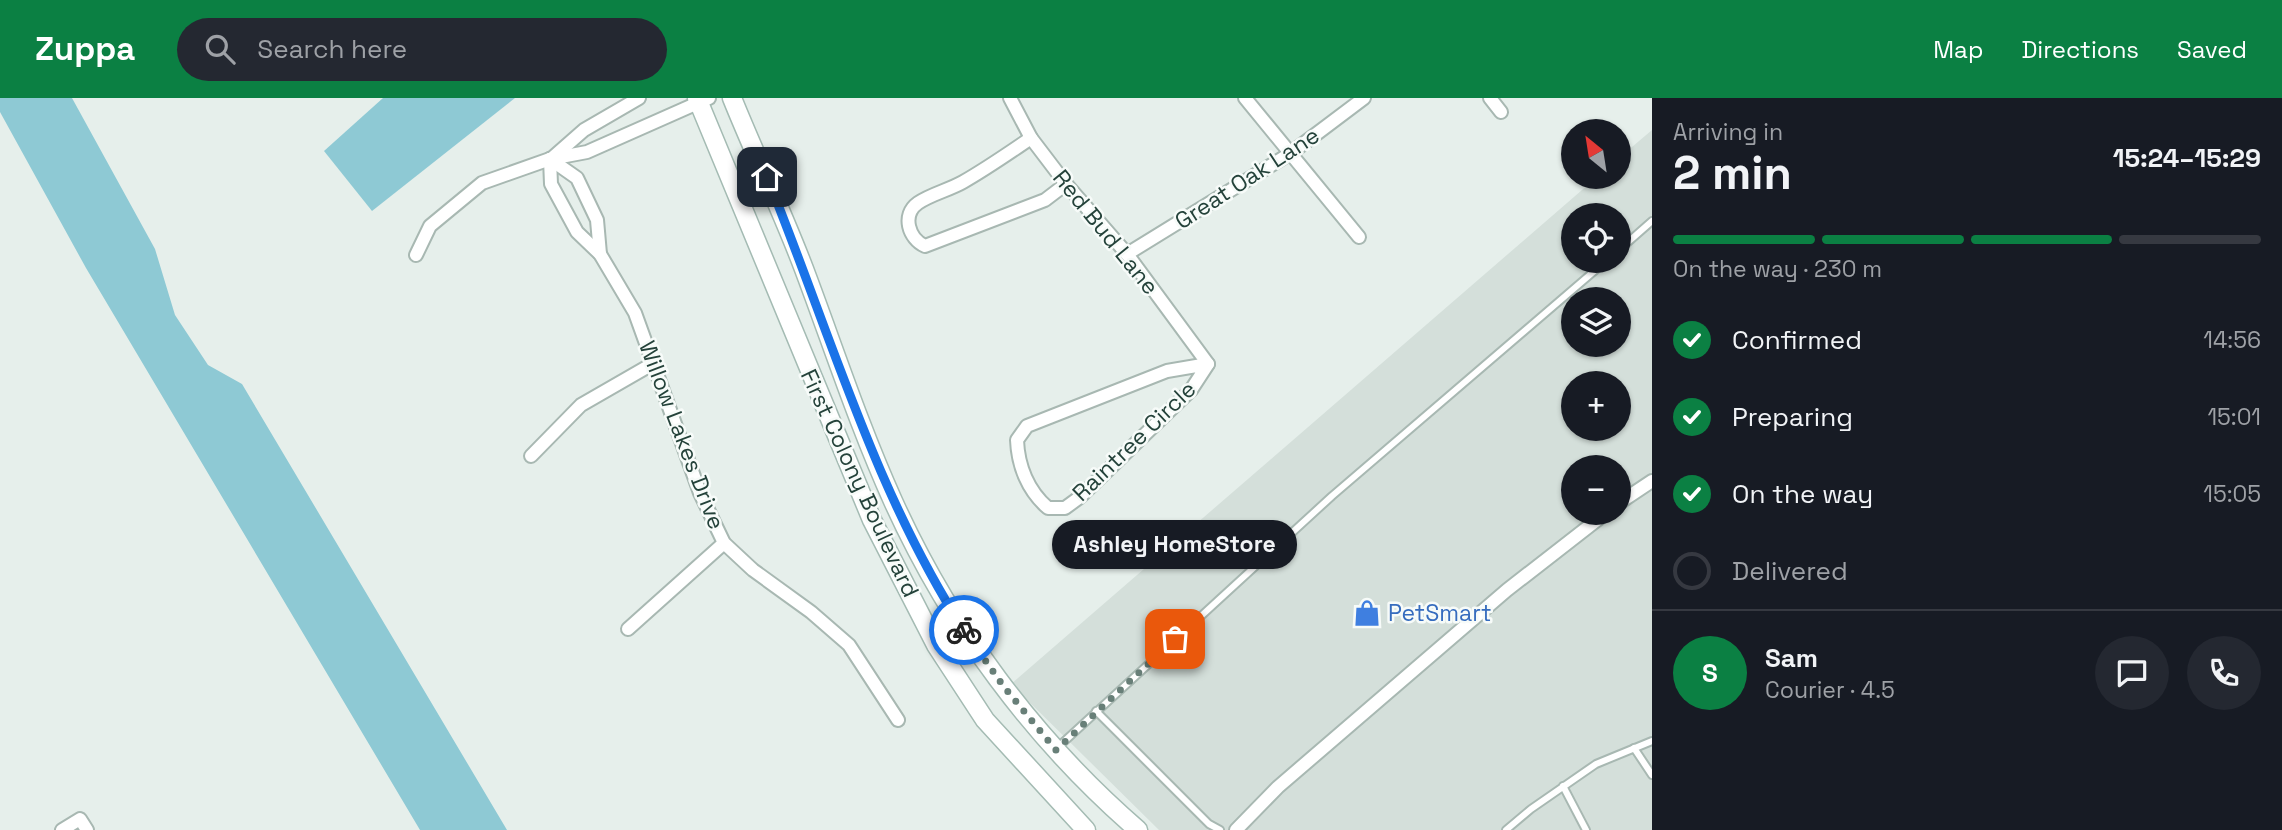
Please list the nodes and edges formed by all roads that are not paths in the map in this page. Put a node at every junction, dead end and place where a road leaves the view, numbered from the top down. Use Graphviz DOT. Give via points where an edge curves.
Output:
graph roads {
  1 [pos="639,98"];
  2 [pos="732,98"];
  3 [pos="1010,98"];
  4 [pos="1245,98"];
  5 [pos="1364,98"];
  6 [pos="1490,98"];
  7 [pos="701,99"];
  8 [pos="1502,112"];
  9 [pos="1031,138"];
  10 [pos="1291,153"];
  11 [pos="550,159"];
  12 [pos="1066,184"];
  13 [pos="1652,221"];
  14 [pos="1359,237"];
  15 [pos="1631,239"];
  16 [pos="600,254"];
  17 [pos="1127,254"];
  18 [pos="416,255"];
  19 [pos="1592,273"];
  20 [pos="835,352"];
  21 [pos="653,363"];
  22 [pos="1208,364"];
  23 [pos="806,365"];
  24 [pos="531,456"];
  25 [pos="1652,481"];
  26 [pos="1631,495"];
  27 [pos="1591,525"];
  28 [pos="724,543"];
  29 [pos="628,629"];
  30 [pos="1096,711"];
  31 [pos="898,720"];
  32 [pos="1652,741"];
  33 [pos="1634,748"];
  34 [pos="1056,750"];
  35 [pos="1035,775"];
  36 [pos="1652,775"];
  37 [pos="1563,786"];
  38 [pos="84,825"];
  39 [pos="62,830"];
  40 [pos="1086,830"];
  41 [pos="1138,830"];
  42 [pos="1220,830"];
  43 [pos="1236,830"];
  44 [pos="1506,830"];
  45 [pos="1586,830"];
  1 -- 11 [label="street" via="584,130"];
  2 -- 20 [label="main road, First Colony Boulevard"];
  3 -- 9 [label="street, Red Bud Lane"];
  4 -- 10 [label="street"];
  5 -- 10 [label="street, Great Oak Lane"];
  6 -- 8 [label="street"];
  7 -- 11 [label="street" via="587,152"];
  7 -- 23 [label="main road, First Colony Boulevard"];
  9 -- 12 [label="street, Red Bud Lane"];
  9 -- 12 [label="street" via="966,180 917,203 909,214 911,236 925,246 945,240 1045,200"];
  10 -- 14 [label="street"];
  10 -- 17 [label="street, Great Oak Lane"];
  11 -- 16 [label="street, Willow Lakes Drive" via="551,184 577,232"];
  11 -- 16 [label="street, Willow Lakes Drive" via="577,178 597,220"];
  11 -- 18 [label="street" via="482,183 430,226"];
  12 -- 17 [label="street, Red Bud Lane"];
  13 -- 15 [label="lane"];
  16 -- 21 [label="street, Willow Lakes Drive" via="635,313"];
  17 -- 22 [label="street, Red Bud Lane"];
  19 -- 30 [label="lane" via="1332,496"];
  20 -- 23 [label="main road"];
  20 -- 34 [label="main road, First Colony Boulevard" via="889,491 932,577 989,668"];
  21 -- 24 [label="street" via="581,405"];
  21 -- 28 [label="street, Willow Lakes Drive" via="700,493"];
  22 -- 22 [label="street, Raintree Circle" via="1167,371 1027,426 1017,440 1018,460 1035,497 1048,509 1065,508 1080,497 1191,390"];
  23 -- 35 [label="main road, First Colony Boulevard" via="872,520 936,645 985,720"];
  25 -- 26 [label="street"];
  27 -- 43 [label="street" via="1278,787"];
  28 -- 29 [label="street"];
  28 -- 31 [label="street, Willow Lakes Drive" via="849,645"];
  30 -- 34 [label="lane"];
  30 -- 42 [label="lane"];
  32 -- 33 [label="lane"];
  33 -- 36 [label="lane"];
  33 -- 37 [label="lane" via="1596,764"];
  34 -- 35 [label="main road"];
  34 -- 41 [label="main road, First Colony Boulevard"];
  35 -- 40 [label="main road, First Colony Boulevard"];
  37 -- 44 [label="lane"];
  37 -- 45 [label="lane"];
  38 -- 39 [label="street"];
}
